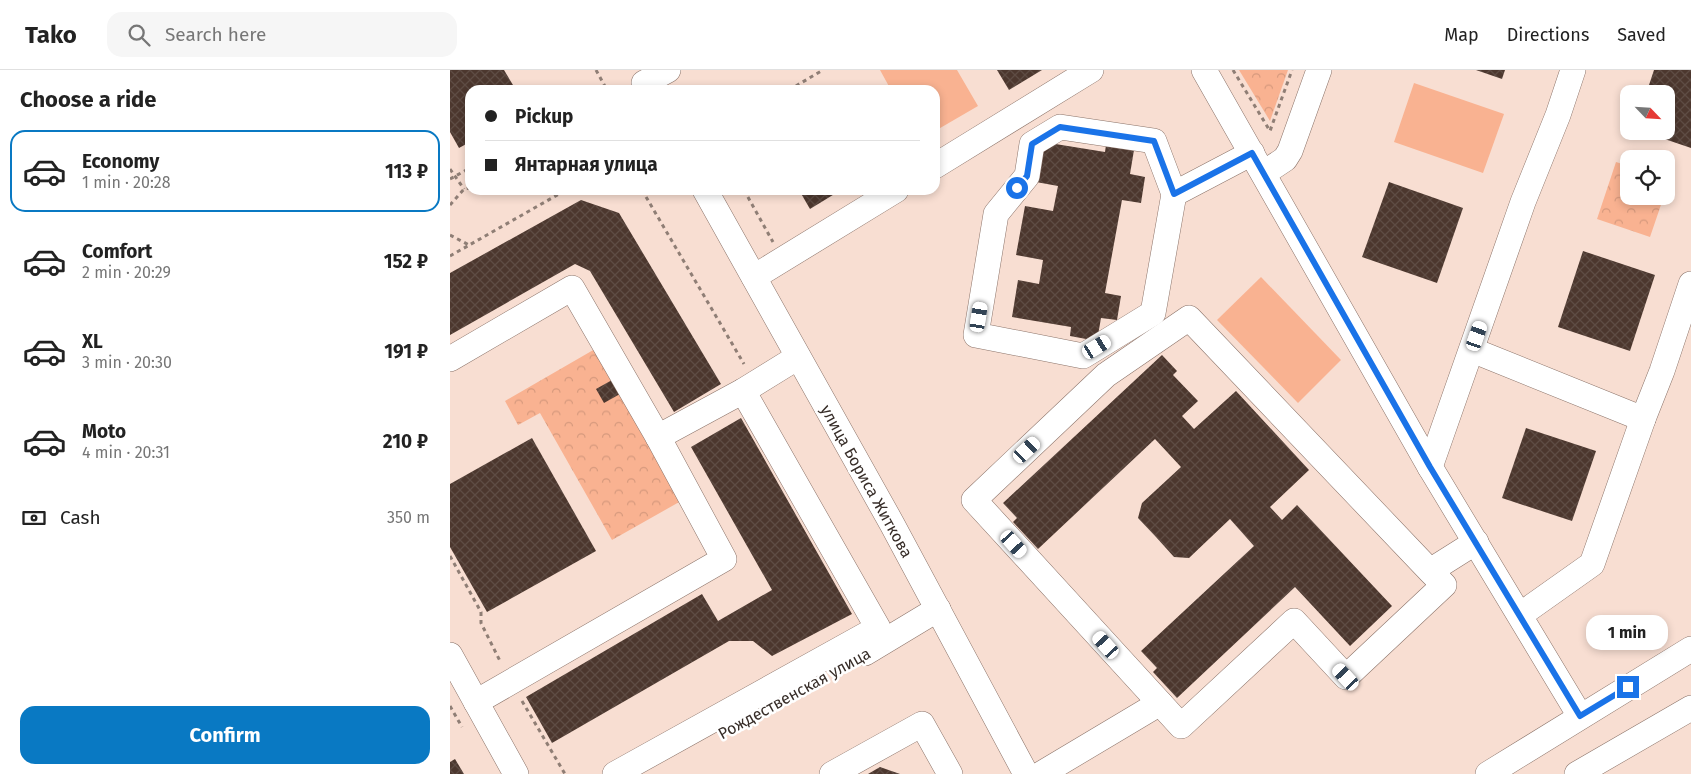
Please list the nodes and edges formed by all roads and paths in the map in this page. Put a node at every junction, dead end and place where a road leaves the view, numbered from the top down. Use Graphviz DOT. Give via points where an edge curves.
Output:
graph roads {
  1 [pos="596,70"];
  2 [pos="668,70"];
  3 [pos="823,70"];
  4 [pos="1091,70"];
  5 [pos="1204,70"];
  6 [pos="1233,70"];
  7 [pos="1292,70"];
  8 [pos="1319,70"];
  9 [pos="1573,70"];
  10 [pos="643,81"];
  11 [pos="604,85"];
  12 [pos="798,85"];
  13 [pos="940,163"];
  14 [pos="1258,163"];
  15 [pos="450,170"];
  16 [pos="465,171"];
  17 [pos="454,177"];
  18 [pos="450,179"];
  19 [pos="464,189"];
  20 [pos="1174,194"];
  21 [pos="557,195"];
  22 [pos="645,195"];
  23 [pos="708,195"];
  24 [pos="747,195"];
  25 [pos="888,195"];
  26 [pos="450,205"];
  27 [pos="450,235"];
  28 [pos="469,245"];
  29 [pos="776,248"];
  30 [pos="450,256"];
  31 [pos="754,277"];
  32 [pos="1691,284"];
  33 [pos="1472,350"];
  34 [pos="798,357"];
  35 [pos="450,359"];
  36 [pos="749,387"];
  37 [pos="1643,419"];
  38 [pos="658,437"];
  39 [pos="1430,467"];
  40 [pos="1476,542"];
  41 [pos="1430,571"];
  42 [pos="938,610"];
  43 [pos="1520,616"];
  44 [pos="1691,648"];
  45 [pos="450,656"];
  46 [pos="476,702"];
  47 [pos="1160,703"];
  48 [pos="1691,708"];
  49 [pos="1580,716"];
  50 [pos="516,774"];
  51 [pos="615,774"];
  52 [pos="650,774"];
  53 [pos="832,774"];
  54 [pos="950,774"];
  55 [pos="1026,774"];
  56 [pos="1040,774"];
  57 [pos="1488,774"];
  58 [pos="1576,774"];
  1 -- 11 [label="path"];
  2 -- 10 [label="street"];
  3 -- 12 [label="path"];
  4 -- 13 [label="street"];
  5 -- 14 [label="street"];
  6 -- 7 [label="path" via="1270,130"];
  8 -- 14 [label="street" via="1285,159"];
  9 -- 33 [label="street"];
  14 -- 20 [label="street"];
  14 -- 39 [label="street"];
  15 -- 17 [label="path"];
  16 -- 17 [label="path"];
  17 -- 18 [label="path"];
  17 -- 19 [label="path"];
  19 -- 26 [label="path"];
  20 -- 20 [label="street" via="1153,313 1083,356 976,335 996,214 1027,176 1032,144 1060,127 1154,141"];
  21 -- 28 [label="path"];
  22 -- 36 [label="path"];
  23 -- 31 [label="street, улица Бориса Житкова"];
  24 -- 29 [label="path"];
  25 -- 31 [label="street"];
  27 -- 28 [label="path"];
  28 -- 30 [label="path"];
  31 -- 34 [label="street, улица Бориса Житкова"];
  32 -- 37 [label="street"];
  33 -- 37 [label="street"];
  33 -- 39 [label="street"];
  34 -- 36 [label="street"];
  34 -- 42 [label="street, улица Бориса Житкова"];
  35 -- 38 [label="street" via="572,288"];
  36 -- 38 [label="street"];
  36 -- 51 [label="street" via="878,628"];
  37 -- 43 [label="street" via="1592,564"];
  38 -- 46 [label="street" via="724,559"];
  39 -- 40 [label="street"];
  40 -- 41 [label="street"];
  40 -- 43 [label="street"];
  41 -- 47 [label="street" via="1444,585 1346,677 1294,622 1181,726"];
  41 -- 47 [label="street" via="1190,318 1106,375 974,500"];
  42 -- 52 [label="street, Рождественская улица"];
  42 -- 55 [label="street, улица Бориса Житкова"];
  43 -- 49 [label="street"];
  44 -- 49 [label="street"];
  45 -- 46 [label="street"];
  46 -- 50 [label="street"];
  47 -- 56 [label="street"];
  48 -- 58 [label="street"];
  49 -- 57 [label="street"];
  53 -- 54 [label="street" via="922,724"];
}
